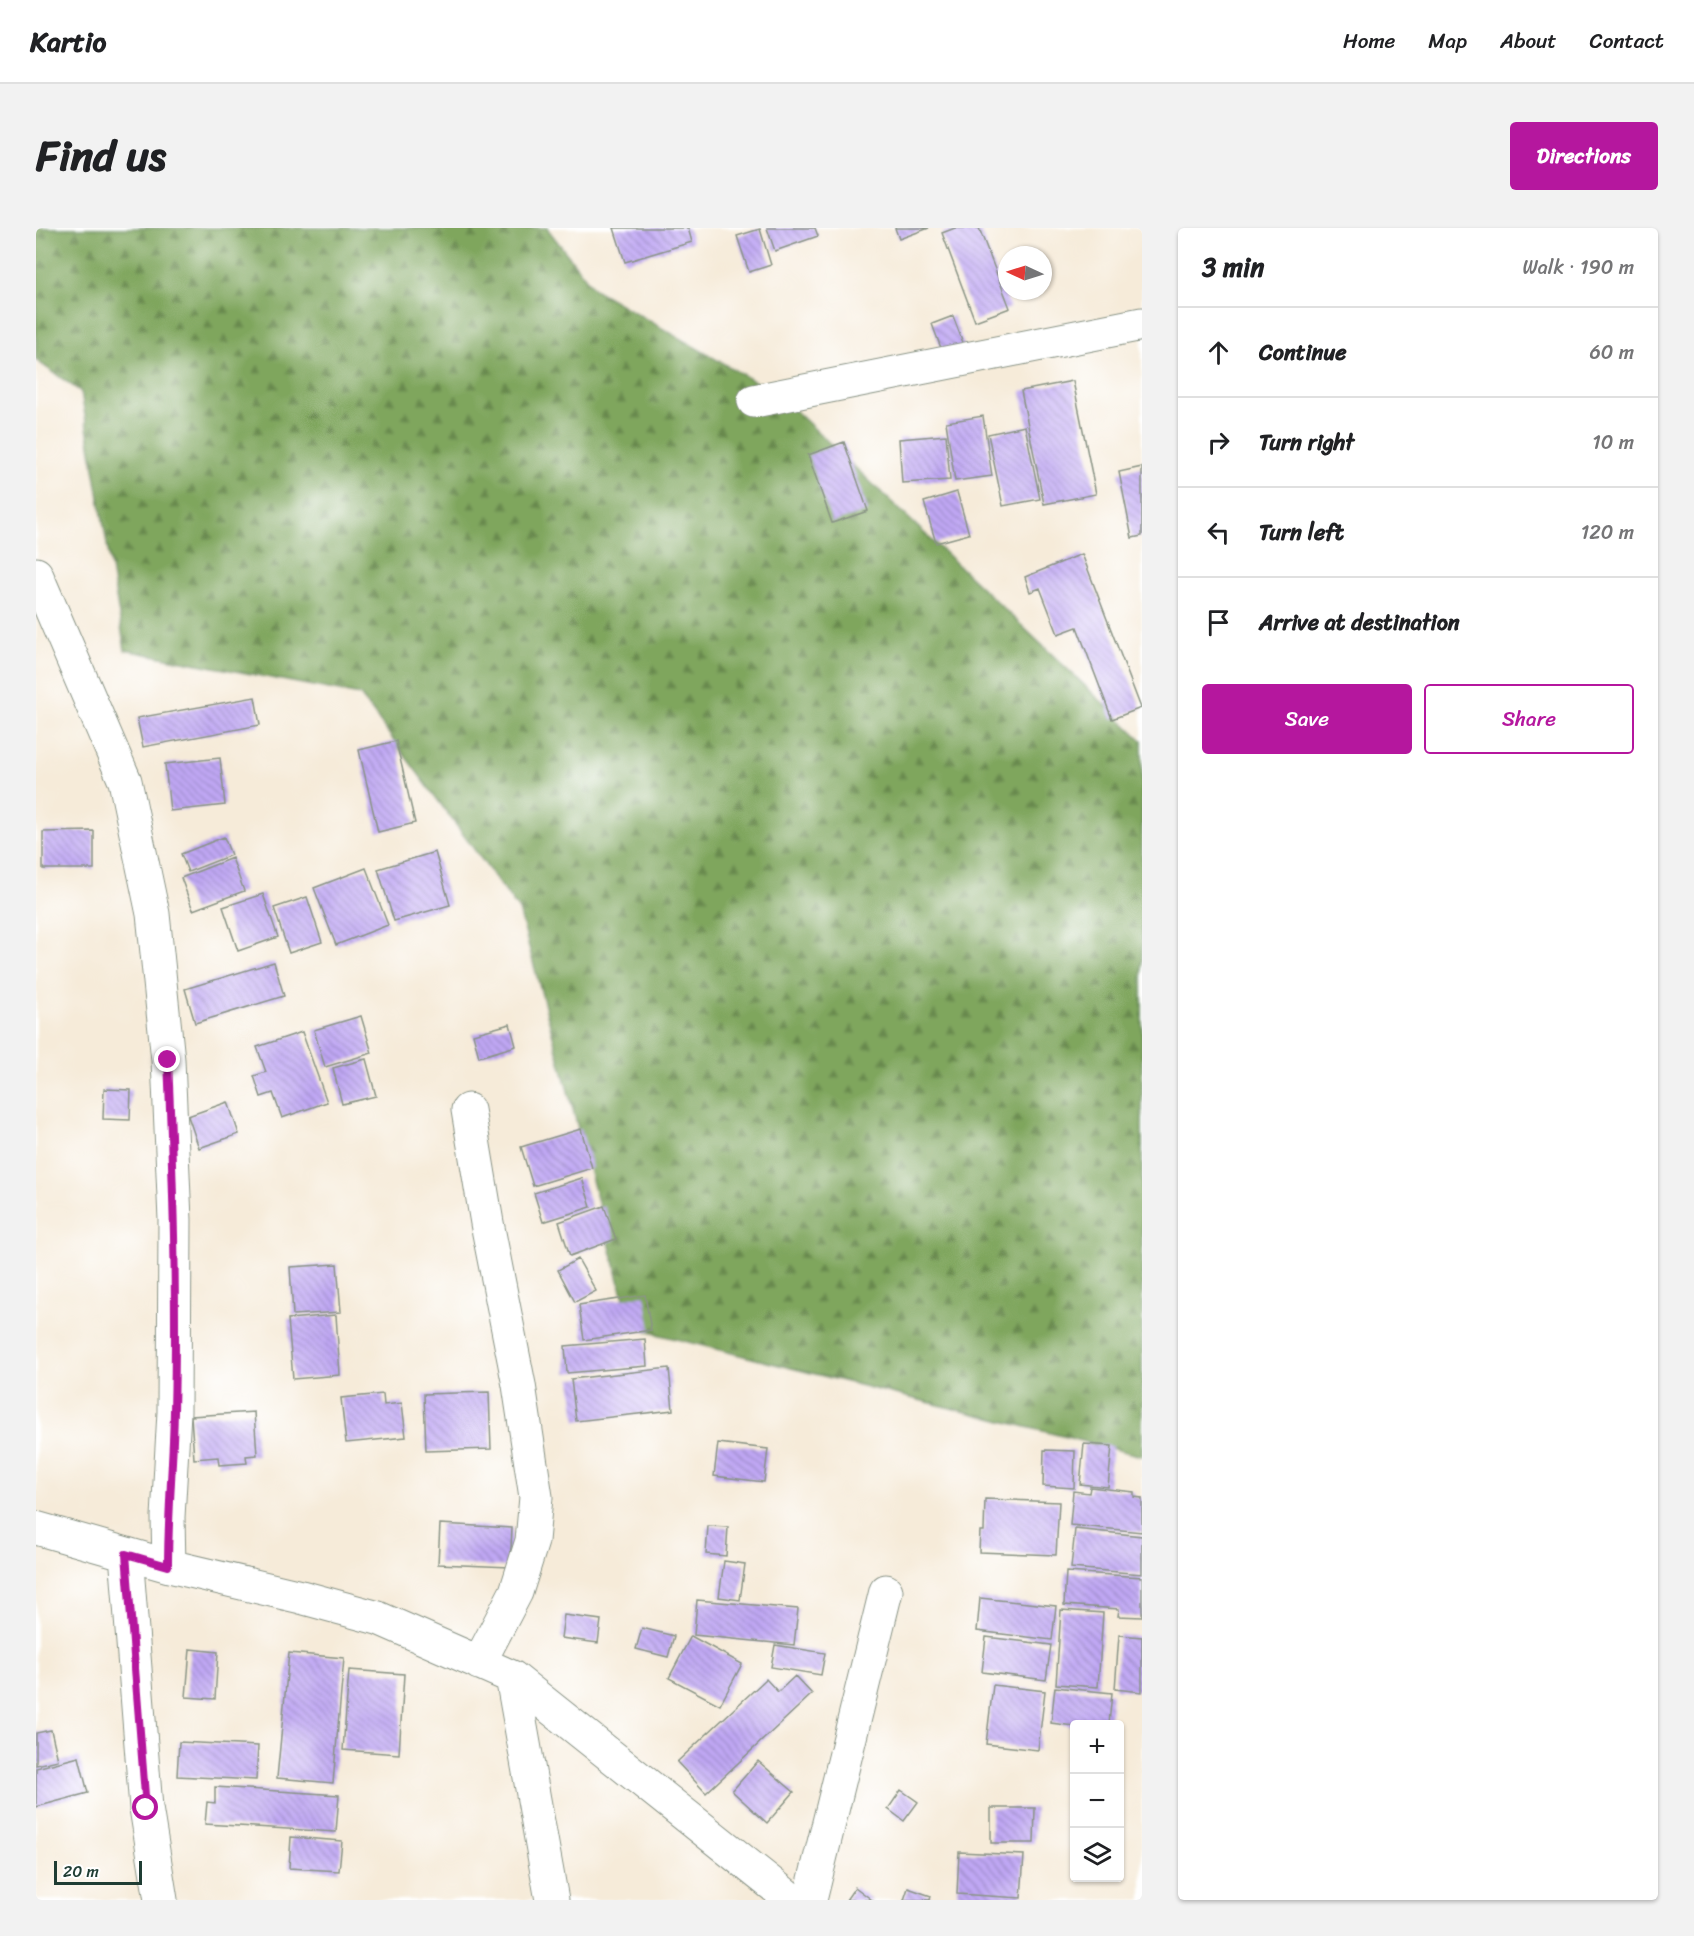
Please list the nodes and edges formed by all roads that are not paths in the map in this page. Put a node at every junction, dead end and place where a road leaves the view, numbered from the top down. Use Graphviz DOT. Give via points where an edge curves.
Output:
graph roads {
  1 [pos="1142,324"];
  2 [pos="754,400"];
  3 [pos="36,574"];
  4 [pos="468,1110"];
  5 [pos="36,1528"];
  6 [pos="126,1554"];
  7 [pos="168,1566"];
  8 [pos="886,1591"];
  9 [pos="478,1663"];
  10 [pos="512,1677"];
  11 [pos="161,1900"];
  12 [pos="552,1900"];
  13 [pos="792,1900"];
  14 [pos="810,1900"];
  1 -- 2 [label="street"];
  3 -- 7 [label="street" via="125,781 153,914 168,1060 175,1220"];
  4 -- 9 [label="street" via="536,1497 532,1541 516,1592"];
  5 -- 6 [label="street"];
  6 -- 7 [label="street"];
  6 -- 11 [label="street" via="146,1808"];
  7 -- 9 [label="street" via="378,1618"];
  8 -- 14 [label="street"];
  9 -- 10 [label="street"];
  10 -- 12 [label="street"];
  10 -- 13 [label="street"];
}
